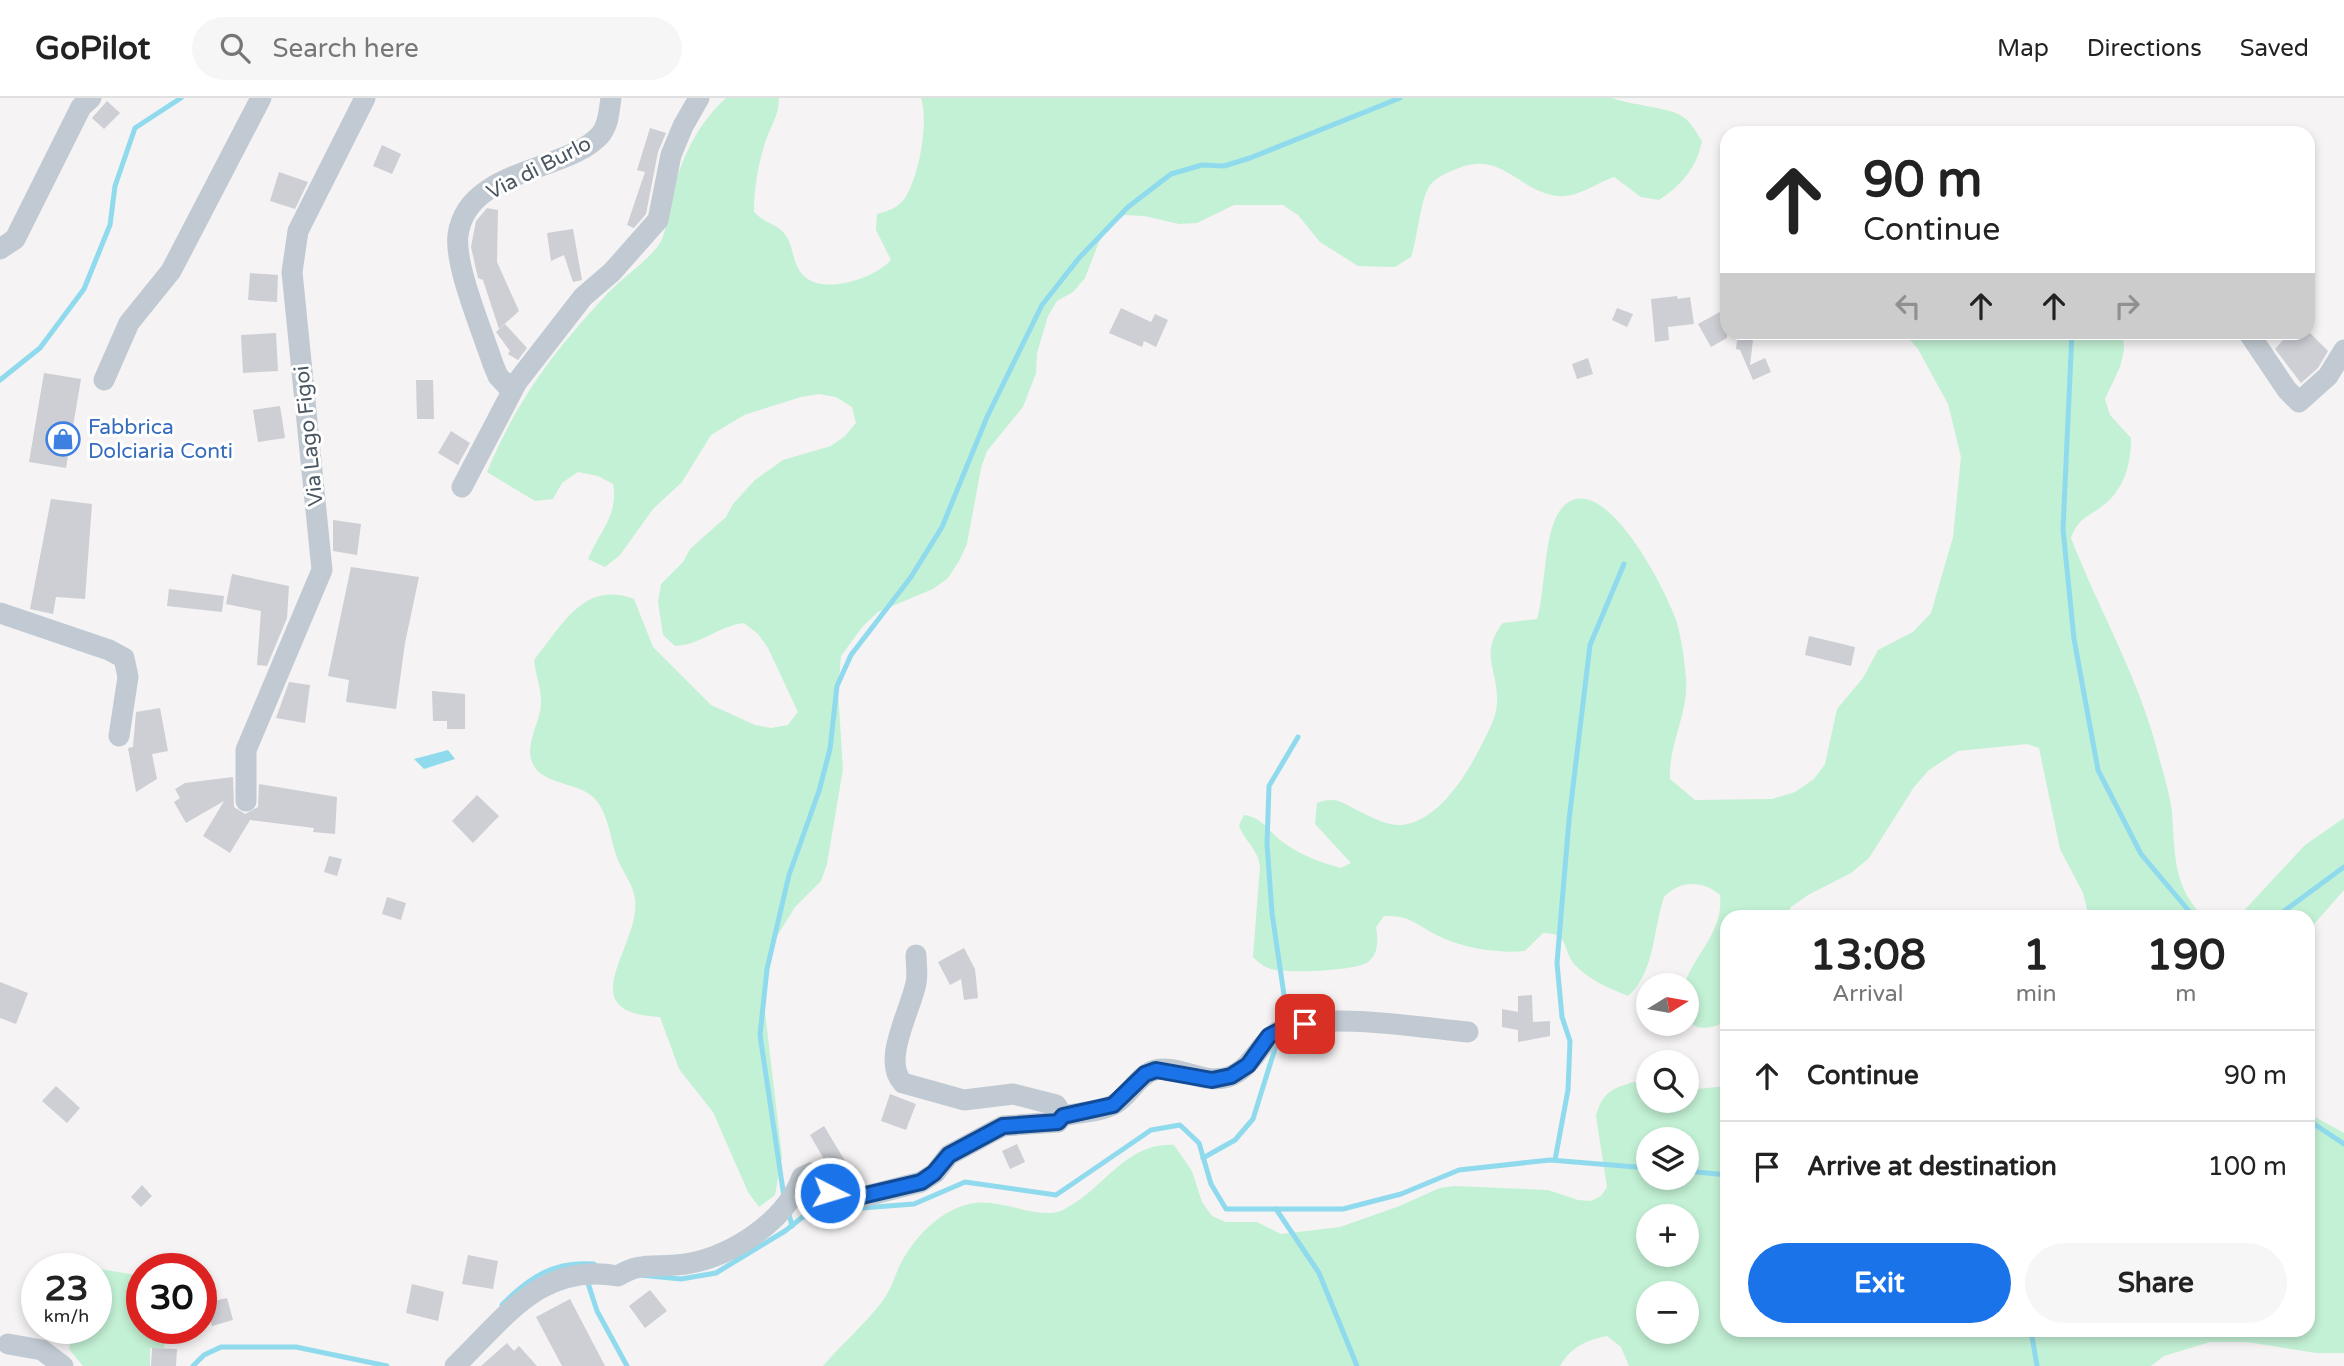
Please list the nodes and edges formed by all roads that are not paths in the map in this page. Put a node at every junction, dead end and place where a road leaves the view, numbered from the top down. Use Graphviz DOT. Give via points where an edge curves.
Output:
graph roads {
  1 [pos="91,98"];
  2 [pos="261,98"];
  3 [pos="365,98"];
  4 [pos="611,98"];
  5 [pos="699,98"];
  6 [pos="0,249"];
  7 [pos="2253,340"];
  8 [pos="2344,350"];
  9 [pos="104,380"];
  10 [pos="511,390"];
  11 [pos="462,487"];
  12 [pos="0,613"];
  13 [pos="119,736"];
  14 [pos="246,802"];
  15 [pos="916,955"];
  16 [pos="1468,1032"];
  17 [pos="1063,1116"];
  18 [pos="8,1344"];
  19 [pos="63,1366"];
  20 [pos="455,1366"];
  1 -- 6 [label="street" via="81,107 15,239"];
  2 -- 9 [label="street" via="171,271 129,323"];
  3 -- 14 [label="street, Via Lago Figoi" via="298,231 292,272 322,569 246,750"];
  4 -- 10 [label="street, Via di Burlo" via="600,136 498,183 462,222 459,257 493,364"];
  5 -- 10 [label="street" via="671,155 658,220 583,297"];
  7 -- 8 [label="street" via="2299,402 2328,376"];
  10 -- 11 [label="street"];
  12 -- 13 [label="street" via="124,658 128,677"];
  15 -- 17 [label="street" via="916,986 893,1064 898,1078 964,1100 1013,1094 1056,1105"];
  16 -- 17 [label="street" via="1352,1022 1287,1027 1269,1036 1248,1065 1231,1076 1212,1080 1156,1070 1145,1074 1113,1105"];
  17 -- 20 [label="street" via="1058,1122 1011,1125 985,1134 949,1155 921,1182 849,1199 830,1193 811,1173 802,1177 793,1198 777,1216 708,1259 576,1273 542,1285"];
  18 -- 19 [label="street" via="42,1350"];
}
